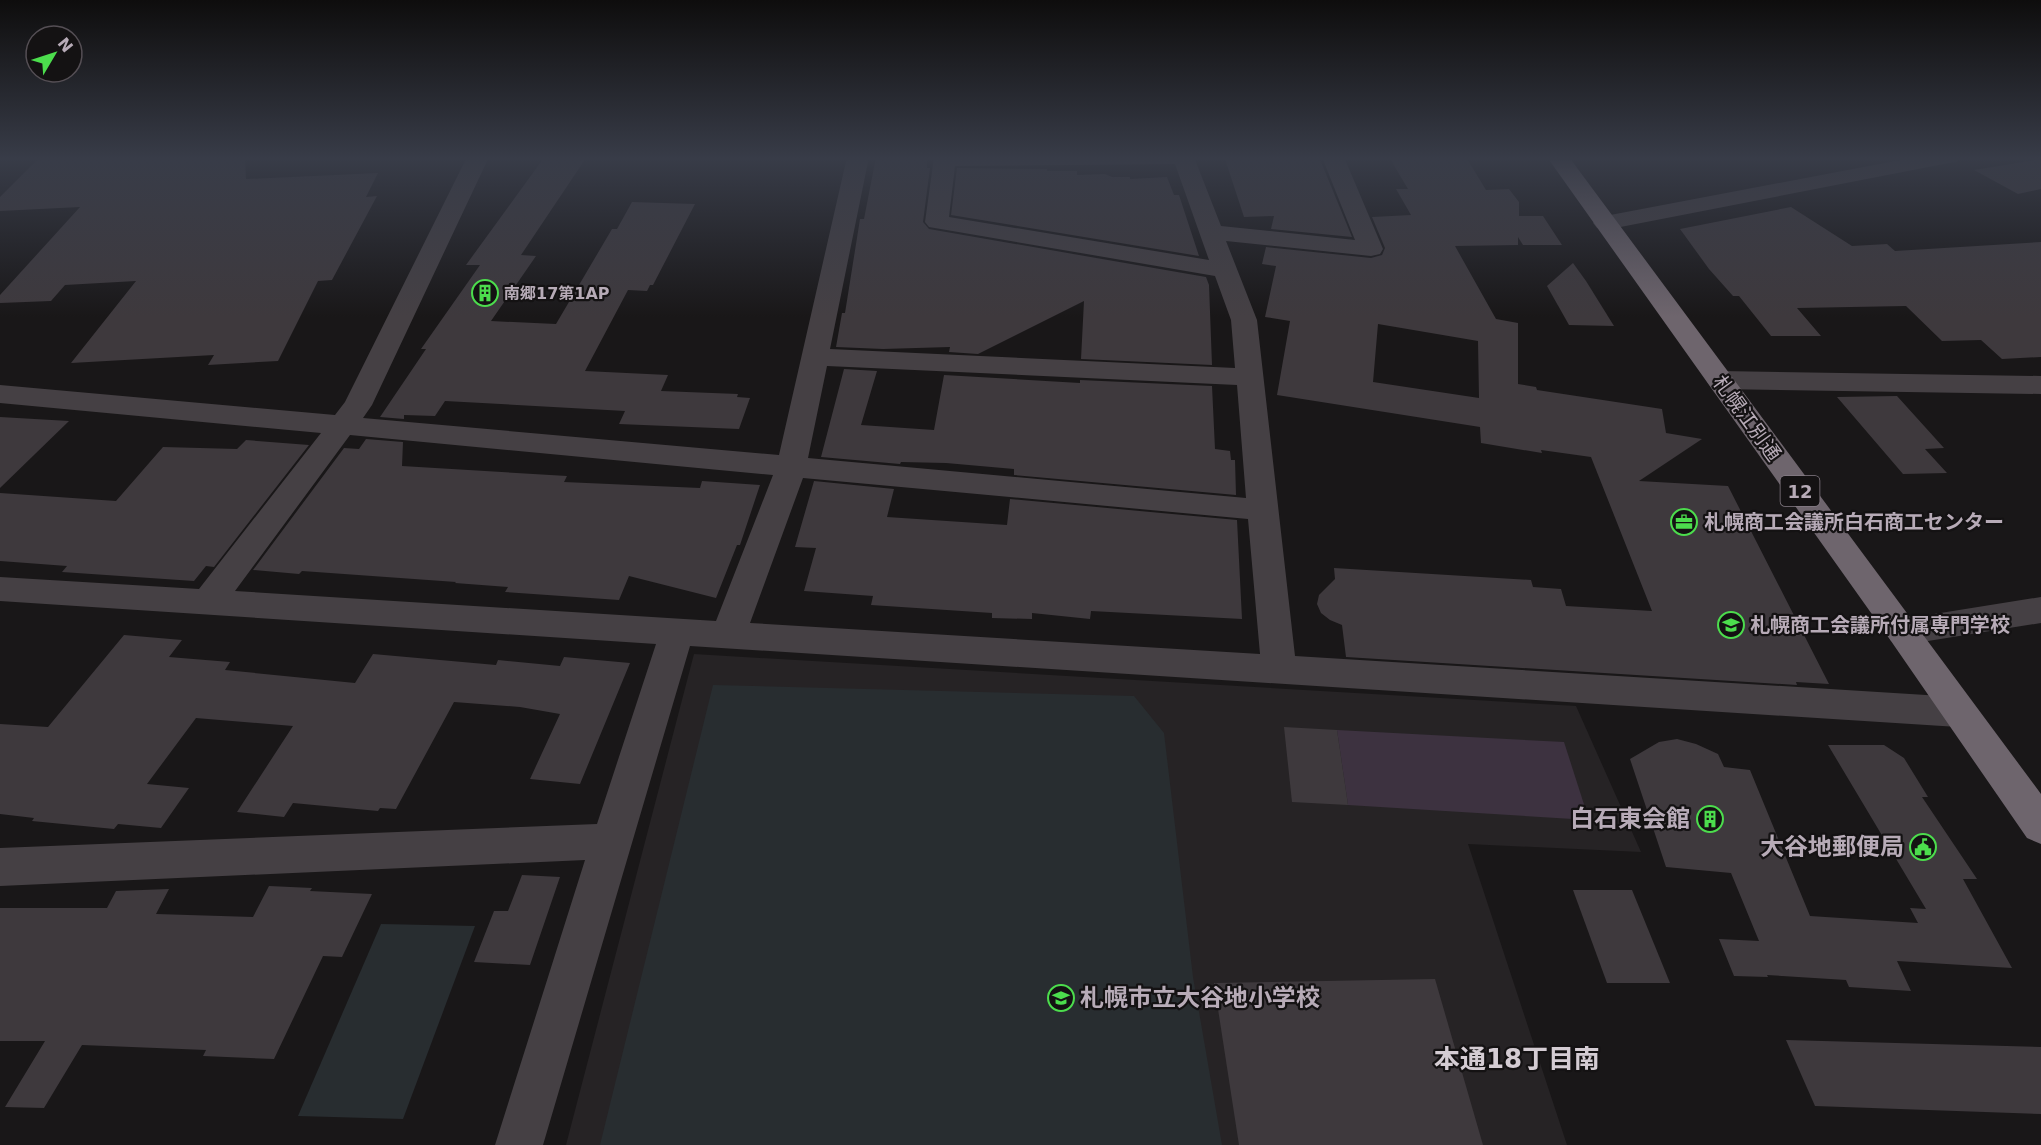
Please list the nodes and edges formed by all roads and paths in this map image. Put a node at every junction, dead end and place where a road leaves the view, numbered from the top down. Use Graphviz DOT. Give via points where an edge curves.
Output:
graph roads {
  1 [pos="452,210"];
  2 [pos="847,210"];
  3 [pos="938,210"];
  4 [pos="1203,210"];
  5 [pos="1355,210"];
  6 [pos="1596,210"];
  7 [pos="1670,210"];
  8 [pos="1605,223"];
  9 [pos="1211,232"];
  10 [pos="1225,270"];
  11 [pos="816,357"];
  12 [pos="1250,377"];
  13 [pos="1720,380"];
  14 [pos="2041,385"];
  15 [pos="0,394"];
  16 [pos="343,424"];
  17 [pos="791,468"];
  18 [pos="1263,510"];
  19 [pos="0,589"];
  20 [pos="208,602"];
  21 [pos="2041,610"];
  22 [pos="1903,632"];
  23 [pos="677,633"];
  24 [pos="728,635"];
  25 [pos="1279,669"];
  26 [pos="1958,711"];
  27 [pos="2041,826"];
  28 [pos="611,841"];
  29 [pos="0,867"];
  30 [pos="519,1145"];
  1 -- 16 [label="street" via="358,405"];
  2 -- 11 [label="street"];
  3 -- 10 [label="street" via="937,222"];
  4 -- 9 [label="street"];
  5 -- 9 [label="street" via="1371,249"];
  6 -- 8 [label="highway, 札幌江別通 / 12"];
  7 -- 8 [label="street"];
  8 -- 13 [label="highway, 札幌江別通 / 12"];
  9 -- 10 [label="street"];
  10 -- 12 [label="street" via="1244,320"];
  11 -- 12 [label="street"];
  11 -- 17 [label="street"];
  12 -- 18 [label="street"];
  13 -- 14 [label="street"];
  13 -- 22 [label="highway, 札幌江別通 / 12"];
  15 -- 16 [label="street"];
  16 -- 17 [label="street"];
  16 -- 20 [label="street"];
  17 -- 18 [label="street"];
  17 -- 24 [label="street"];
  18 -- 25 [label="street"];
  19 -- 20 [label="street"];
  20 -- 23 [label="street"];
  21 -- 22 [label="street"];
  22 -- 26 [label="highway, 札幌江別通 / 12"];
  23 -- 24 [label="street"];
  23 -- 28 [label="street"];
  24 -- 25 [label="street"];
  25 -- 26 [label="street"];
  26 -- 27 [label="highway, 札幌江別通 / 12"];
  28 -- 29 [label="street"];
  28 -- 30 [label="street"];
}
